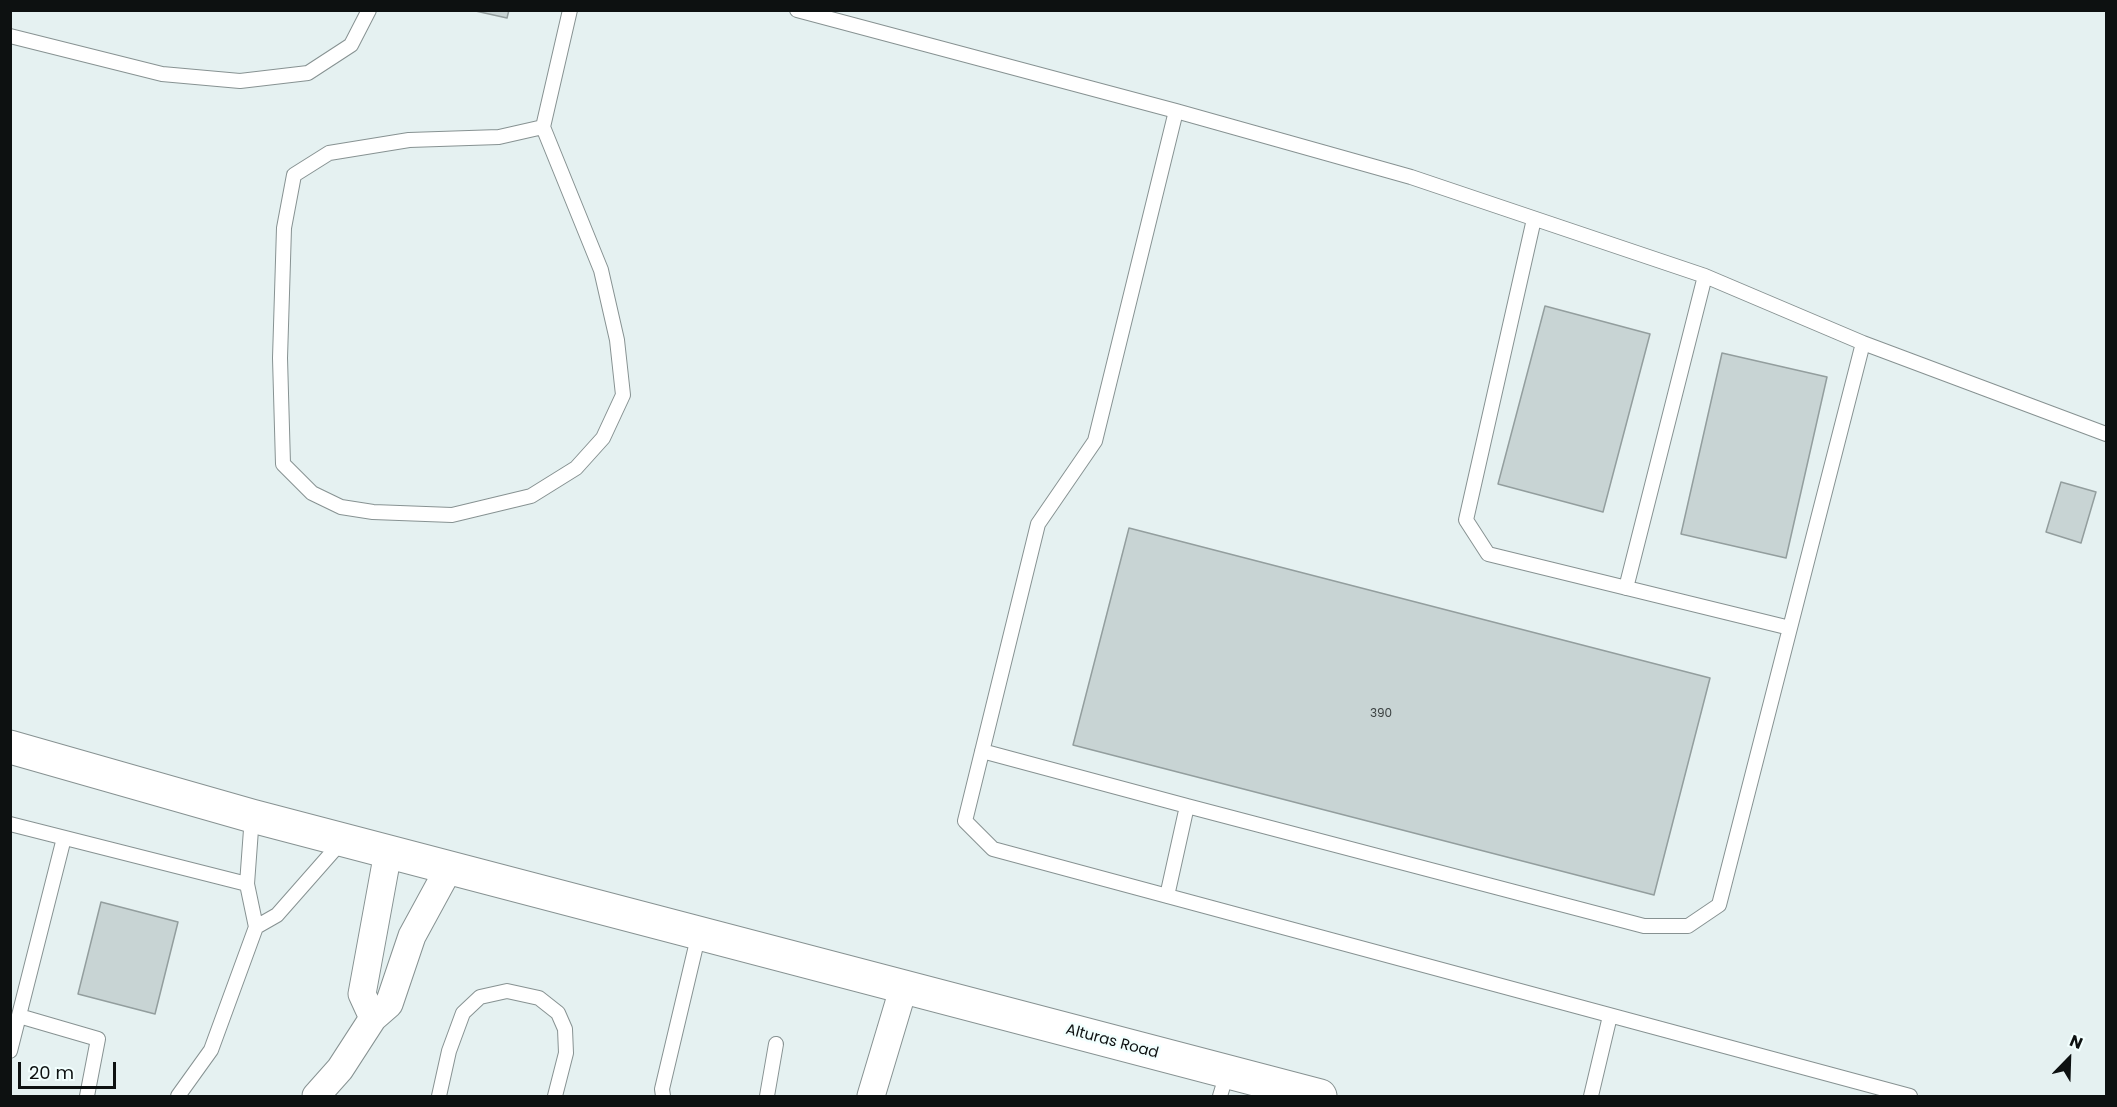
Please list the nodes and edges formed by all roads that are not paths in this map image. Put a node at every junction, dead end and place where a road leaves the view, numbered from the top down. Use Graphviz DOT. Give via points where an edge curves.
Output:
graph roads {
  1 [pos="369,10"];
  2 [pos="570,10"];
  3 [pos="797,10"];
  4 [pos="10,36"];
  5 [pos="1176,111"];
  6 [pos="543,127"];
  7 [pos="1534,219"];
  8 [pos="1705,276"];
  9 [pos="1863,343"];
  10 [pos="2106,434"];
  11 [pos="1626,588"];
  12 [pos="1790,628"];
  13 [pos="10,747"];
  14 [pos="982,751"];
  15 [pos="1186,806"];
  16 [pos="252,816"];
  17 [pos="10,824"];
  18 [pos="64,838"];
  19 [pos="343,840"];
  20 [pos="388,852"];
  21 [pos="449,868"];
  22 [pos="247,884"];
  23 [pos="1167,896"];
  24 [pos="256,927"];
  25 [pos="699,933"];
  26 [pos="904,986"];
  27 [pos="20,1016"];
  28 [pos="1610,1016"];
  29 [pos="373,1018"];
  30 [pos="776,1044"];
  31 [pos="10,1051"];
  32 [pos="1223,1085"];
  33 [pos="87,1096"];
  34 [pos="178,1096"];
  35 [pos="316,1096"];
  36 [pos="439,1096"];
  37 [pos="555,1096"];
  38 [pos="663,1096"];
  39 [pos="767,1096"];
  40 [pos="871,1096"];
  41 [pos="1320,1096"];
  42 [pos="1591,1096"];
  43 [pos="1910,1096"];
  1 -- 4 [label="lane" via="351,45 308,73 240,81 162,74"];
  2 -- 6 [label="lane"];
  3 -- 5 [label="lane"];
  5 -- 7 [label="lane" via="1411,177"];
  5 -- 14 [label="lane" via="1095,441 1038,524"];
  6 -- 6 [label="lane" via="602,270 617,340 623,395 603,438 576,468 531,496 452,515 341,507 312,493 283,464 280,358 284,228 294,174 329,153 409,140 499,136"];
  7 -- 8 [label="lane"];
  7 -- 11 [label="lane" via="1466,520 1488,554"];
  8 -- 9 [label="lane"];
  8 -- 11 [label="lane"];
  9 -- 10 [label="lane"];
  9 -- 12 [label="lane"];
  11 -- 12 [label="lane"];
  12 -- 15 [label="lane" via="1719,905 1688,926 1644,926"];
  13 -- 16 [label="main road, Alturas Road"];
  14 -- 15 [label="lane"];
  14 -- 23 [label="lane" via="965,821 993,849"];
  15 -- 23 [label="lane"];
  16 -- 19 [label="main road, Alturas Road"];
  16 -- 22 [label="lane"];
  17 -- 18 [label="lane"];
  18 -- 22 [label="lane"];
  18 -- 27 [label="lane"];
  19 -- 20 [label="main road, Alturas Road"];
  19 -- 24 [label="lane" via="277,915"];
  20 -- 21 [label="main road, Alturas Road"];
  20 -- 29 [label="street" via="362,994"];
  21 -- 25 [label="main road, Alturas Road"];
  21 -- 29 [label="street" via="412,936 389,1004"];
  22 -- 24 [label="lane"];
  23 -- 28 [label="lane"];
  24 -- 34 [label="lane" via="211,1050"];
  25 -- 26 [label="main road, Alturas Road"];
  25 -- 38 [label="lane"];
  26 -- 32 [label="main road, Alturas Road"];
  26 -- 40 [label="street"];
  27 -- 31 [label="lane"];
  27 -- 33 [label="lane" via="98,1039"];
  28 -- 42 [label="lane"];
  28 -- 43 [label="lane"];
  29 -- 35 [label="street" via="340,1069"];
  30 -- 39 [label="lane"];
  32 -- 41 [label="main road, Alturas Road"];
  36 -- 37 [label="lane" via="463,1013 480,997 507,991 539,998 558,1013 565,1029 566,1053"];
}
